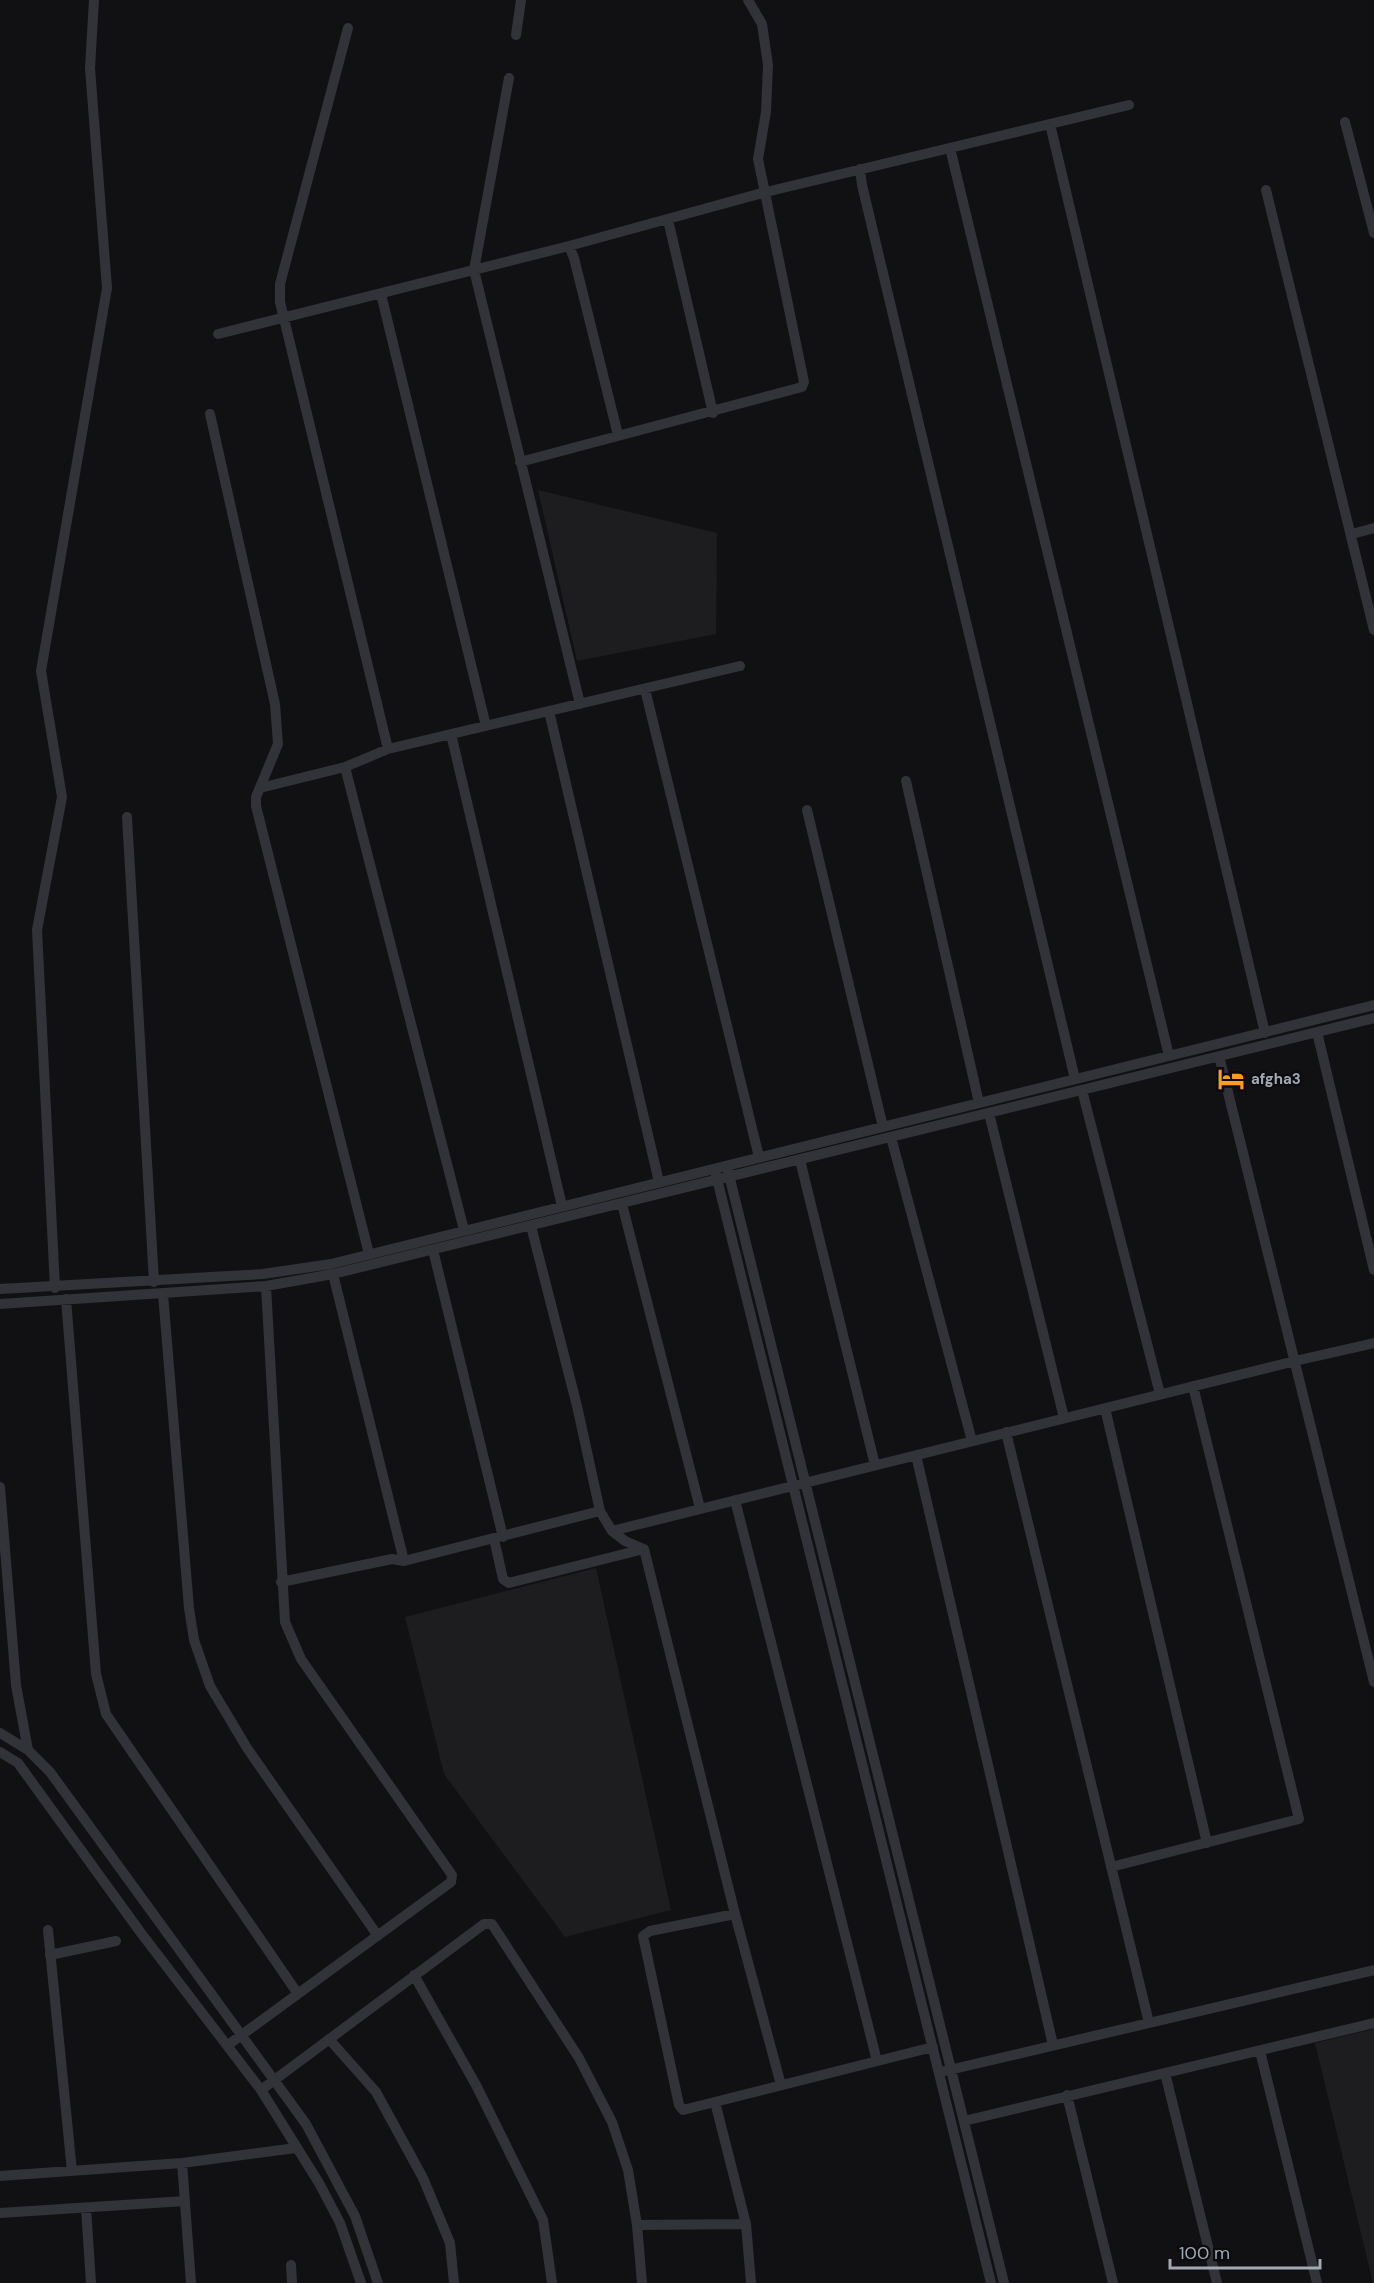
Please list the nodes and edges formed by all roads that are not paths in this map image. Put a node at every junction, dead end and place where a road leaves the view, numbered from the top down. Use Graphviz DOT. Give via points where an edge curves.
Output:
graph roads {
  1 [pos="94,0"];
  2 [pos="521,0"];
  3 [pos="748,0"];
  4 [pos="348,28"];
  5 [pos="516,34"];
  6 [pos="509,78"];
  7 [pos="1129,105"];
  8 [pos="1345,122"];
  9 [pos="1050,124"];
  10 [pos="950,148"];
  11 [pos="860,169"];
  12 [pos="1266,190"];
  13 [pos="766,192"];
  14 [pos="668,220"];
  15 [pos="1374,233"];
  16 [pos="569,246"];
  17 [pos="474,270"];
  18 [pos="381,294"];
  19 [pos="284,318"];
  20 [pos="218,334"];
  21 [pos="712,412"];
  22 [pos="210,414"];
  23 [pos="618,435"];
  24 [pos="520,462"];
  25 [pos="1374,528"];
  26 [pos="1352,534"];
  27 [pos="1374,630"];
  28 [pos="740,666"];
  29 [pos="645,689"];
  30 [pos="580,704"];
  31 [pos="549,711"];
  32 [pos="486,726"];
  33 [pos="451,734"];
  34 [pos="388,749"];
  35 [pos="345,767"];
  36 [pos="906,781"];
  37 [pos="260,788"];
  38 [pos="807,810"];
  39 [pos="127,817"];
  40 [pos="1374,1005"];
  41 [pos="1359,1009"];
  42 [pos="1374,1018"];
  43 [pos="1362,1021"];
  44 [pos="1317,1032"];
  45 [pos="1265,1033"];
  46 [pos="1168,1056"];
  47 [pos="1219,1056"];
  48 [pos="1075,1079"];
  49 [pos="1082,1090"];
  50 [pos="979,1102"];
  51 [pos="989,1113"];
  52 [pos="882,1127"];
  53 [pos="891,1137"];
  54 [pos="759,1157"];
  55 [pos="800,1160"];
  56 [pos="727,1166"];
  57 [pos="714,1169"];
  58 [pos="730,1178"];
  59 [pos="717,1181"];
  60 [pos="659,1182"];
  61 [pos="622,1204"];
  62 [pos="562,1206"];
  63 [pos="531,1226"];
  64 [pos="464,1230"];
  65 [pos="433,1250"];
  66 [pos="369,1254"];
  67 [pos="1374,1270"];
  68 [pos="333,1274"];
  69 [pos="285,1277"];
  70 [pos="154,1282"];
  71 [pos="266,1286"];
  72 [pos="55,1288"];
  73 [pos="0,1289"];
  74 [pos="163,1294"];
  75 [pos="66,1299"];
  76 [pos="0,1304"];
  77 [pos="1374,1343"];
  78 [pos="1295,1361"];
  79 [pos="1193,1386"];
  80 [pos="1160,1394"];
  81 [pos="1105,1408"];
  82 [pos="1064,1418"];
  83 [pos="1006,1432"];
  84 [pos="972,1441"];
  85 [pos="916,1455"];
  86 [pos="875,1465"];
  87 [pos="805,1483"];
  88 [pos="793,1485"];
  89 [pos="0,1488"];
  90 [pos="735,1500"];
  91 [pos="700,1508"];
  92 [pos="600,1511"];
  93 [pos="612,1531"];
  94 [pos="499,1538"];
  95 [pos="644,1549"];
  96 [pos="404,1561"];
  97 [pos="281,1582"];
  98 [pos="1374,1682"];
  99 [pos="0,1733"];
  100 [pos="28,1750"];
  101 [pos="0,1752"];
  102 [pos="1207,1843"];
  103 [pos="1111,1867"];
  104 [pos="735,1914"];
  105 [pos="48,1930"];
  106 [pos="378,1936"];
  107 [pos="116,1941"];
  108 [pos="50,1955"];
  109 [pos="1374,1970"];
  110 [pos="414,1975"];
  111 [pos="298,1994"];
  112 [pos="1149,2023"];
  113 [pos="1374,2023"];
  114 [pos="241,2036"];
  115 [pos="329,2039"];
  116 [pos="228,2045"];
  117 [pos="1053,2045"];
  118 [pos="933,2047"];
  119 [pos="1260,2051"];
  120 [pos="877,2061"];
  121 [pos="951,2069"];
  122 [pos="939,2072"];
  123 [pos="1165,2073"];
  124 [pos="274,2080"];
  125 [pos="781,2085"];
  126 [pos="261,2090"];
  127 [pos="1067,2095"];
  128 [pos="715,2102"];
  129 [pos="964,2121"];
  130 [pos="296,2148"];
  131 [pos="182,2163"];
  132 [pos="72,2171"];
  133 [pos="0,2176"];
  134 [pos="185,2201"];
  135 [pos="86,2208"];
  136 [pos="0,2213"];
  137 [pos="746,2224"];
  138 [pos="638,2225"];
  139 [pos="291,2265"];
  140 [pos="91,2283"];
  141 [pos="191,2283"];
  142 [pos="292,2283"];
  143 [pos="361,2283"];
  144 [pos="378,2283"];
  145 [pos="454,2283"];
  146 [pos="552,2283"];
  147 [pos="642,2283"];
  148 [pos="751,2283"];
  149 [pos="991,2283"];
  150 [pos="1004,2283"];
  151 [pos="1113,2283"];
  152 [pos="1217,2283"];
  153 [pos="1317,2283"];
  1 -- 72 [label="street" via="90,68 106,288 41,671 62,797 37,930"];
  2 -- 5 [label="street"];
  3 -- 13 [label="street" via="762,24 768,65 758,159"];
  4 -- 19 [label="street" via="280,284"];
  6 -- 17 [label="street"];
  7 -- 9 [label="street"];
  8 -- 15 [label="street"];
  9 -- 10 [label="street"];
  9 -- 45 [label="street"];
  10 -- 11 [label="street"];
  10 -- 46 [label="street"];
  11 -- 13 [label="street"];
  11 -- 48 [label="street"];
  12 -- 26 [label="street"];
  13 -- 14 [label="street"];
  13 -- 21 [label="street" via="804,382 796,390"];
  14 -- 16 [label="street"];
  14 -- 21 [label="street"];
  16 -- 17 [label="street"];
  16 -- 23 [label="street"];
  17 -- 18 [label="street"];
  17 -- 24 [label="street"];
  18 -- 19 [label="street"];
  18 -- 32 [label="street"];
  19 -- 20 [label="street"];
  19 -- 34 [label="street"];
  21 -- 23 [label="street"];
  22 -- 37 [label="street" via="275,704 278,744"];
  23 -- 24 [label="street"];
  24 -- 30 [label="street"];
  25 -- 26 [label="street"];
  26 -- 27 [label="street"];
  28 -- 29 [label="street"];
  29 -- 30 [label="street"];
  29 -- 54 [label="street"];
  30 -- 31 [label="street"];
  31 -- 32 [label="street"];
  31 -- 60 [label="street"];
  32 -- 33 [label="street"];
  33 -- 34 [label="street"];
  33 -- 62 [label="street"];
  34 -- 35 [label="street"];
  35 -- 37 [label="street"];
  35 -- 64 [label="street"];
  36 -- 50 [label="street"];
  37 -- 66 [label="street" via="256,806"];
  38 -- 52 [label="street"];
  39 -- 70 [label="street"];
  40 -- 41 [label="street"];
  41 -- 43 [label="street"];
  41 -- 45 [label="street"];
  42 -- 43 [label="street"];
  43 -- 44 [label="street"];
  44 -- 47 [label="street"];
  44 -- 67 [label="street"];
  45 -- 46 [label="street"];
  46 -- 48 [label="street"];
  47 -- 49 [label="street"];
  47 -- 78 [label="street"];
  48 -- 50 [label="street"];
  49 -- 51 [label="street"];
  49 -- 80 [label="street"];
  50 -- 52 [label="street"];
  51 -- 53 [label="street"];
  51 -- 82 [label="street"];
  52 -- 54 [label="street"];
  53 -- 55 [label="street"];
  53 -- 84 [label="street"];
  54 -- 56 [label="street"];
  55 -- 58 [label="street"];
  55 -- 86 [label="street"];
  56 -- 57 [label="street"];
  56 -- 58 [label="street"];
  57 -- 59 [label="street"];
  57 -- 60 [label="street"];
  58 -- 59 [label="street"];
  58 -- 87 [label="street"];
  59 -- 61 [label="street"];
  59 -- 88 [label="street"];
  60 -- 62 [label="street"];
  61 -- 63 [label="street"];
  61 -- 91 [label="street"];
  62 -- 64 [label="street"];
  63 -- 65 [label="street"];
  63 -- 92 [label="street"];
  64 -- 66 [label="street"];
  65 -- 68 [label="street"];
  65 -- 94 [label="street"];
  66 -- 69 [label="street"];
  68 -- 69 [label="street"];
  68 -- 96 [label="street"];
  69 -- 70 [label="street"];
  69 -- 71 [label="street"];
  70 -- 72 [label="street"];
  71 -- 74 [label="street"];
  71 -- 97 [label="street"];
  72 -- 73 [label="street"];
  74 -- 75 [label="street"];
  74 -- 106 [label="street" via="189,1608 206,1676 247,1748"];
  75 -- 76 [label="street"];
  75 -- 111 [label="street" via="96,1674 106,1714"];
  77 -- 78 [label="street"];
  78 -- 79 [label="street"];
  78 -- 98 [label="street"];
  79 -- 80 [label="street"];
  79 -- 102 [label="street" via="1299,1814 1295,1821"];
  80 -- 81 [label="street"];
  81 -- 82 [label="street"];
  81 -- 102 [label="street"];
  82 -- 83 [label="street"];
  83 -- 84 [label="street"];
  83 -- 103 [label="street"];
  84 -- 85 [label="street"];
  85 -- 86 [label="street"];
  85 -- 117 [label="street"];
  86 -- 87 [label="street"];
  87 -- 88 [label="street"];
  87 -- 121 [label="street"];
  88 -- 90 [label="street"];
  88 -- 118 [label="street"];
  89 -- 100 [label="street" via="16,1685"];
  90 -- 91 [label="street"];
  90 -- 120 [label="street"];
  91 -- 93 [label="street"];
  92 -- 93 [label="street"];
  92 -- 94 [label="street"];
  93 -- 95 [label="street"];
  94 -- 95 [label="street" via="503,1579 509,1583"];
  94 -- 96 [label="street"];
  95 -- 104 [label="street"];
  96 -- 97 [label="street" via="392,1559"];
  97 -- 106 [label="street" via="285,1622 301,1659 452,1875 451,1882"];
  99 -- 100 [label="street"];
  100 -- 114 [label="street" via="50,1772"];
  101 -- 116 [label="street" via="18,1763"];
  102 -- 103 [label="street"];
  103 -- 112 [label="street"];
  104 -- 125 [label="street"];
  104 -- 128 [label="street" via="650,1931 644,1936 679,2105 683,2110"];
  105 -- 108 [label="street"];
  106 -- 111 [label="street"];
  107 -- 108 [label="street"];
  108 -- 132 [label="street"];
  109 -- 112 [label="street"];
  110 -- 115 [label="street"];
  110 -- 138 [label="street" via="484,1924 497,1929 579,2058 612,2122 628,2170"];
  110 -- 146 [label="street" via="476,2085 543,2220"];
  111 -- 114 [label="street"];
  112 -- 117 [label="street"];
  113 -- 119 [label="street"];
  114 -- 116 [label="street"];
  114 -- 124 [label="street"];
  115 -- 124 [label="street"];
  115 -- 145 [label="street" via="376,2092 423,2178 450,2243"];
  116 -- 126 [label="street"];
  117 -- 121 [label="street"];
  118 -- 120 [label="street"];
  118 -- 122 [label="street"];
  119 -- 123 [label="street"];
  119 -- 153 [label="street"];
  120 -- 125 [label="street"];
  121 -- 122 [label="street"];
  121 -- 129 [label="street"];
  122 -- 149 [label="street"];
  123 -- 127 [label="street"];
  123 -- 152 [label="street"];
  124 -- 126 [label="street"];
  124 -- 144 [label="street" via="306,2124 355,2216"];
  125 -- 128 [label="street"];
  126 -- 130 [label="street"];
  127 -- 129 [label="street"];
  127 -- 151 [label="street"];
  128 -- 137 [label="street"];
  129 -- 150 [label="street"];
  130 -- 131 [label="street"];
  130 -- 143 [label="street" via="340,2223"];
  131 -- 132 [label="street"];
  131 -- 134 [label="street"];
  132 -- 133 [label="street"];
  134 -- 135 [label="street"];
  134 -- 141 [label="street"];
  135 -- 136 [label="street"];
  135 -- 140 [label="street"];
  137 -- 138 [label="street"];
  137 -- 148 [label="street"];
  138 -- 147 [label="street"];
  139 -- 142 [label="street"];
}
